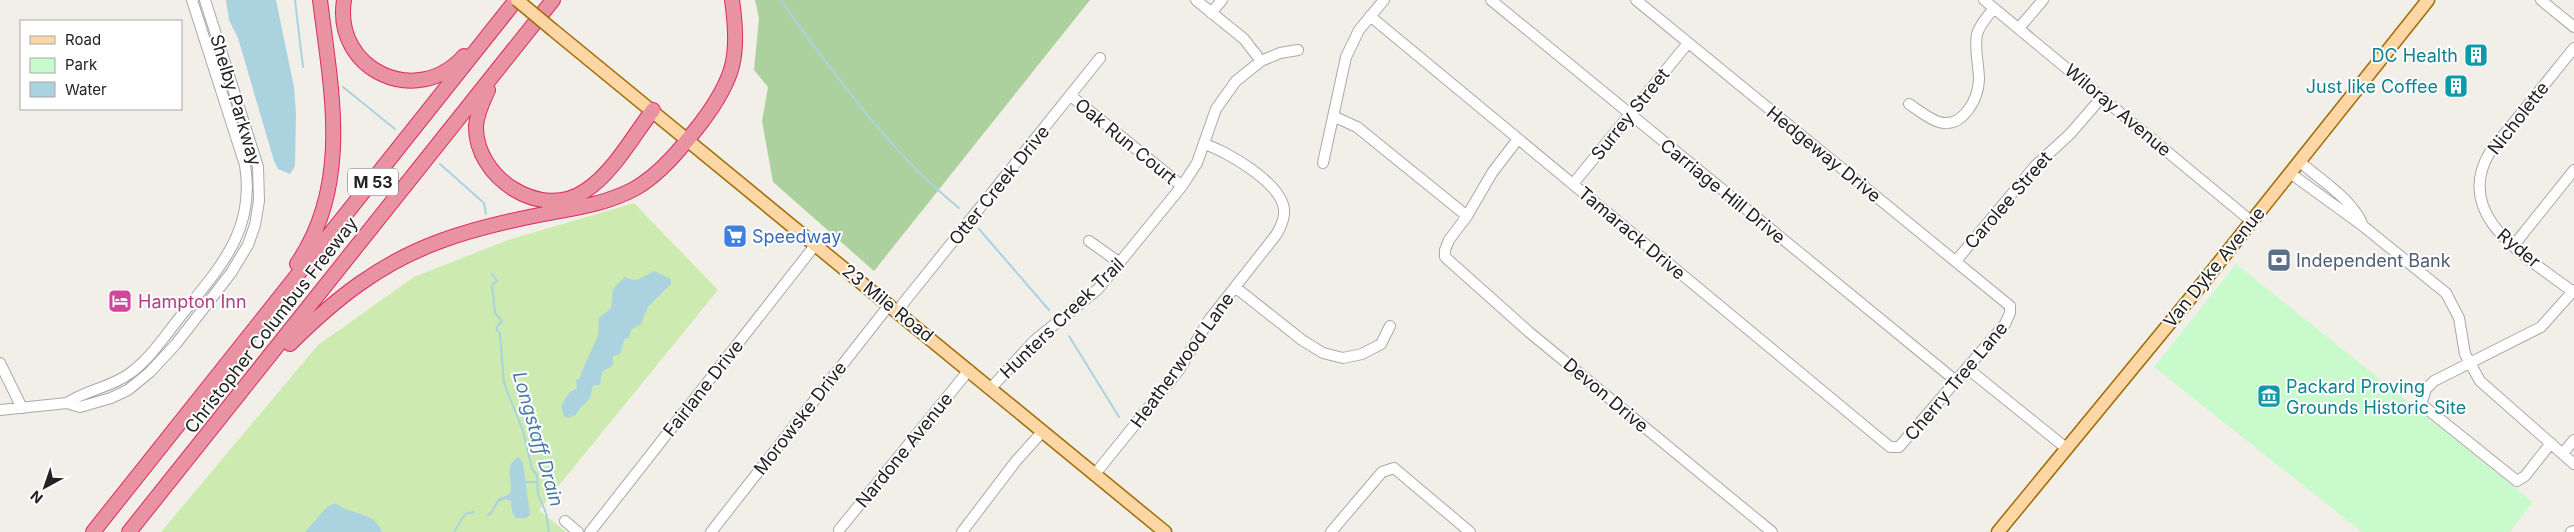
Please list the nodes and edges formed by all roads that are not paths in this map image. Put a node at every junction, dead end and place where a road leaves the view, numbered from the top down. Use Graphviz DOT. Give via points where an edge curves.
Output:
graph roads {
  1 [pos="192,0"];
  2 [pos="205,0"];
  3 [pos="320,0"];
  4 [pos="344,0"];
  5 [pos="516,0"];
  6 [pos="554,0"];
  7 [pos="732,0"];
  8 [pos="1196,0"];
  9 [pos="1222,0"];
  10 [pos="1384,0"];
  11 [pos="1491,0"];
  12 [pos="1636,0"];
  13 [pos="1984,0"];
  14 [pos="2044,0"];
  15 [pos="2541,0"];
  16 [pos="2424,1"];
  17 [pos="1994,8"];
  18 [pos="1211,13"];
  19 [pos="504,14"];
  20 [pos="1370,16"];
  21 [pos="2574,27"];
  22 [pos="2019,28"];
  23 [pos="202,32"];
  24 [pos="217,37"];
  25 [pos="1688,43"];
  26 [pos="2574,48"];
  27 [pos="1298,50"];
  28 [pos="511,54"];
  29 [pos="1100,58"];
  30 [pos="1261,61"];
  31 [pos="1071,96"];
  32 [pos="2102,98"];
  33 [pos="1909,104"];
  34 [pos="653,110"];
  35 [pos="1630,114"];
  36 [pos="1335,118"];
  37 [pos="688,139"];
  38 [pos="1518,139"];
  39 [pos="1204,144"];
  40 [pos="2299,161"];
  41 [pos="1323,163"];
  42 [pos="2574,170"];
  43 [pos="2290,173"];
  44 [pos="1573,184"];
  45 [pos="1182,186"];
  46 [pos="2479,195"];
  47 [pos="1468,216"];
  48 [pos="2251,221"];
  49 [pos="2363,226"];
  50 [pos="1089,241"];
  51 [pos="816,244"];
  52 [pos="2514,245"];
  53 [pos="1956,261"];
  54 [pos="1120,263"];
  55 [pos="1235,287"];
  56 [pos="2573,291"];
  57 [pos="894,308"];
  58 [pos="2011,309"];
  59 [pos="1390,326"];
  60 [pos="239,348"];
  61 [pos="2469,362"];
  62 [pos="0,363"];
  63 [pos="141,364"];
  64 [pos="1967,368"];
  65 [pos="969,370"];
  66 [pos="143,379"];
  67 [pos="1956,381"];
  68 [pos="246,388"];
  69 [pos="991,388"];
  70 [pos="67,403"];
  71 [pos="22,408"];
  72 [pos="0,410"];
  73 [pos="1043,431"];
  74 [pos="2574,440"];
  75 [pos="2551,443"];
  76 [pos="1895,448"];
  77 [pos="2066,448"];
  78 [pos="2563,453"];
  79 [pos="2574,464"];
  80 [pos="1095,474"];
  81 [pos="565,521"];
  82 [pos="839,530"];
  83 [pos="93,532"];
  84 [pos="129,532"];
  85 [pos="578,532"];
  86 [pos="590,532"];
  87 [pos="711,532"];
  88 [pos="962,532"];
  89 [pos="1165,532"];
  90 [pos="1331,532"];
  91 [pos="1470,532"];
  92 [pos="1772,532"];
  93 [pos="1998,532"];
  1 -- 23 [label="street, Shelby Parkway"];
  2 -- 24 [label="street, Shelby Parkway"];
  3 -- 60 [label="highway" via="334,126 331,179 305,252"];
  4 -- 19 [label="highway" via="345,28 360,58 381,74 406,81 419,81 447,71"];
  5 -- 19 [label="highway, Christopher Columbus Freeway / M 53"];
  5 -- 34 [label="main road, 23 Mile Road, bridge"];
  6 -- 28 [label="highway, Christopher Columbus Freeway / M 53"];
  7 -- 37 [label="highway" via="736,32 731,73 720,98"];
  8 -- 18 [label="street"];
  9 -- 18 [label="street"];
  10 -- 20 [label="street"];
  11 -- 35 [label="street, Carriage Hill Drive"];
  12 -- 25 [label="street, Hedgeway Drive"];
  13 -- 17 [label="street, Wiloray Avenue"];
  14 -- 22 [label="street"];
  15 -- 21 [label="street"];
  16 -- 40 [label="main road, Van Dyke Avenue"];
  17 -- 22 [label="street, Wiloray Avenue"];
  17 -- 33 [label="street" via="1977,34 1979,82 1973,102 1965,113 1954,122 1940,123"];
  18 -- 30 [label="street" via="1250,45"];
  19 -- 60 [label="highway, Christopher Columbus Freeway / M 53"];
  20 -- 36 [label="street" via="1346,57"];
  20 -- 38 [label="street, Tamarack Drive"];
  22 -- 32 [label="street, Wiloray Avenue"];
  23 -- 24 [label="street" via="210,38"];
  23 -- 63 [label="street, Shelby Parkway" via="245,165 245,214 239,235 227,257"];
  24 -- 66 [label="street, Shelby Parkway" via="258,167 259,201 255,225 246,250 231,273 166,356"];
  25 -- 35 [label="street, Surrey Street"];
  25 -- 53 [label="street, Hedgeway Drive"];
  26 -- 46 [label="street, Nicholette" via="2490,152 2481,172"];
  27 -- 30 [label="street, Hunters Creek Trail"];
  28 -- 34 [label="highway" via="481,106 476,126 479,146 493,172 510,188 534,198 565,200 585,192 606,173"];
  28 -- 68 [label="highway, Christopher Columbus Freeway / M 53"];
  29 -- 31 [label="street, Otter Creek Drive"];
  30 -- 39 [label="street, Hunters Creek Trail" via="1236,81 1224,96"];
  31 -- 45 [label="street, Oak Run Court"];
  31 -- 57 [label="street, Otter Creek Drive"];
  32 -- 48 [label="street, Wiloray Avenue"];
  32 -- 53 [label="street, Carolee Street" via="2070,134 2034,166"];
  34 -- 37 [label="main road, 23 Mile Road"];
  35 -- 44 [label="street, Surrey Street"];
  35 -- 67 [label="street, Carriage Hill Drive"];
  36 -- 41 [label="street"];
  36 -- 47 [label="street" via="1357,127"];
  37 -- 51 [label="main road, 23 Mile Road"];
  37 -- 68 [label="highway" via="645,182 625,193 598,203 490,225 439,242 379,270 344,293 319,315"];
  38 -- 44 [label="street, Tamarack Drive"];
  38 -- 47 [label="street" via="1492,173"];
  39 -- 45 [label="street, Hunters Creek Trail" via="1194,170"];
  39 -- 55 [label="street, Heatherwood Lane" via="1234,156 1272,188 1284,210 1282,225"];
  40 -- 43 [label="main road, Van Dyke Avenue"];
  40 -- 49 [label="street" via="2359,214"];
  42 -- 52 [label="street"];
  43 -- 48 [label="main road, Van Dyke Avenue"];
  43 -- 49 [label="street"];
  44 -- 76 [label="street, Tamarack Drive"];
  45 -- 54 [label="street, Hunters Creek Trail"];
  46 -- 52 [label="street, Ryder" via="2490,223"];
  47 -- 92 [label="street, Devon Drive" via="1449,240 1444,254 1453,265 1529,332"];
  48 -- 77 [label="main road, Van Dyke Avenue"];
  49 -- 61 [label="street" via="2446,292 2459,318"];
  50 -- 54 [label="street"];
  51 -- 57 [label="main road, 23 Mile Road"];
  51 -- 86 [label="street, Fairlane Drive"];
  52 -- 56 [label="street, Ryder"];
  53 -- 58 [label="street, Hedgeway Drive"];
  54 -- 69 [label="street, Hunters Creek Trail" via="1086,300 1034,342"];
  55 -- 59 [label="street" via="1323,353 1343,358 1362,354 1381,344"];
  55 -- 80 [label="street, Heatherwood Lane" via="1203,328 1179,370"];
  56 -- 61 [label="street" via="2541,327"];
  57 -- 65 [label="main road, 23 Mile Road"];
  57 -- 87 [label="street, Morowske Drive"];
  58 -- 64 [label="street, Cherry Tree Lane" via="2005,324"];
  60 -- 83 [label="highway, Christopher Columbus Freeway / M 53"];
  61 -- 75 [label="street" via="2486,388"];
  61 -- 75 [label="street" via="2434,381 2426,389 2421,404 2518,481"];
  62 -- 71 [label="street"];
  63 -- 66 [label="street" via="139,373"];
  63 -- 70 [label="street, Shelby Parkway" via="111,384"];
  64 -- 67 [label="street, Cherry Tree Lane"];
  64 -- 77 [label="street"];
  65 -- 69 [label="main road, 23 Mile Road"];
  65 -- 82 [label="street, Nardone Avenue"];
  66 -- 70 [label="street, Shelby Parkway" via="101,402 80,407"];
  67 -- 76 [label="street, Cherry Tree Lane" via="1901,446"];
  68 -- 84 [label="highway, Christopher Columbus Freeway / M 53"];
  69 -- 73 [label="main road, 23 Mile Road"];
  70 -- 71 [label="street, Shelby Parkway"];
  71 -- 72 [label="street, Shelby Parkway"];
  73 -- 80 [label="main road, 23 Mile Road"];
  73 -- 88 [label="street"];
  74 -- 78 [label="street"];
  75 -- 78 [label="street"];
  77 -- 93 [label="main road, Van Dyke Avenue"];
  78 -- 79 [label="street"];
  80 -- 89 [label="main road, 23 Mile Road"];
  81 -- 85 [label="street"];
  90 -- 91 [label="street" via="1382,472 1389,468 1398,470"];
}
